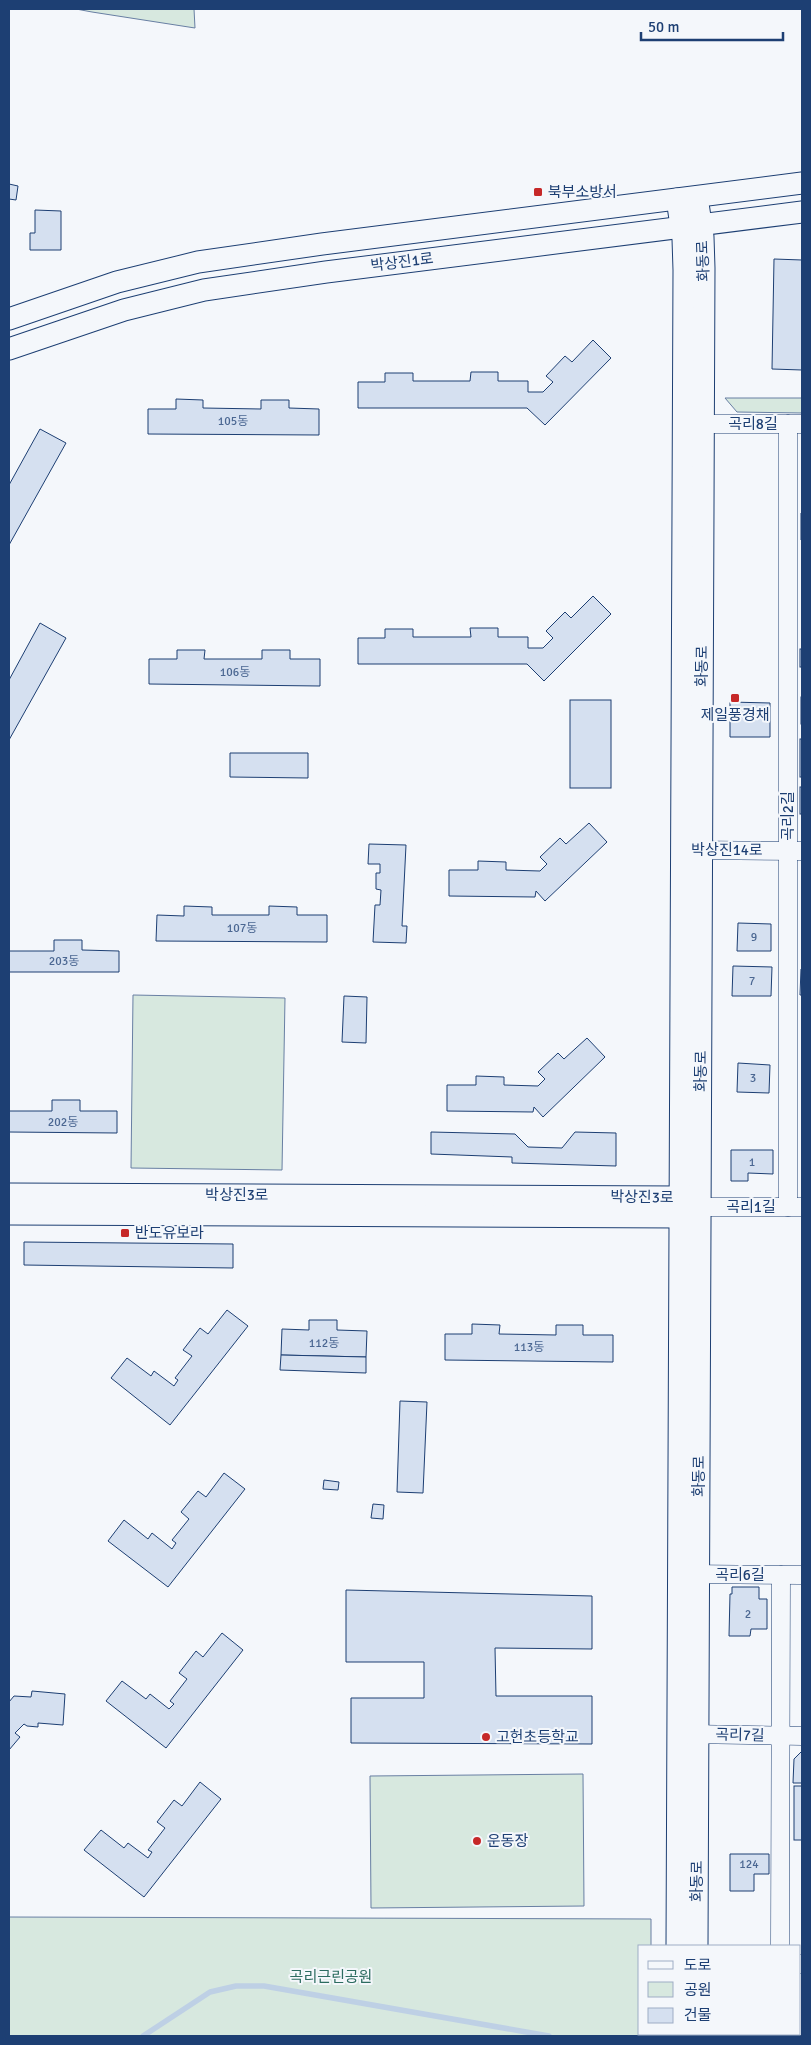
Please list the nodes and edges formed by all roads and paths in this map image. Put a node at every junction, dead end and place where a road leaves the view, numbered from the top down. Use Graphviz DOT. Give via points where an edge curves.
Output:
graph roads {
  1 [pos="802,183"];
  2 [pos="687,198"];
  3 [pos="802,212"];
  4 [pos="691,226"];
  5 [pos="9,319"];
  6 [pos="9,349"];
  7 [pos="704,424"];
  8 [pos="795,424"];
  9 [pos="795,494"];
  10 [pos="692,850"];
  11 [pos="795,851"];
  12 [pos="9,1194"];
  13 [pos="680,1207"];
  14 [pos="700,1207"];
  15 [pos="795,1207"];
  16 [pos="9,1214"];
  17 [pos="688,1574"];
  18 [pos="781,1575"];
  19 [pos="802,1575"];
  20 [pos="688,1734"];
  21 [pos="781,1735"];
  22 [pos="802,1736"];
  23 [pos="677,1945"];
  24 [pos="696,1945"];
  25 [pos="780,1945"];
  1 -- 2 [label="street, 박상진1로"];
  2 -- 4 [label="street, 화동로"];
  2 -- 5 [label="street, 박상진1로" via="198,262 117,282"];
  3 -- 4 [label="street, 박상진1로"];
  4 -- 6 [label="street, 박상진1로" via="204,290 124,310"];
  4 -- 7 [label="street, 화동로" via="704,268"];
  4 -- 10 [label="street, 화동로" via="684,270"];
  7 -- 8 [label="street, 곡리8길"];
  7 -- 10 [label="street, 화동로"];
  8 -- 9 [label="street, 곡리2길"];
  9 -- 11 [label="street, 곡리2길"];
  10 -- 11 [label="street, 박상진14로"];
  10 -- 13 [label="street, 화동로"];
  10 -- 14 [label="street, 화동로"];
  11 -- 15 [label="street, 곡리2길"];
  12 -- 13 [label="street, 박상진3로"];
  13 -- 14 [label="street, 박상진3로"];
  13 -- 16 [label="street, 박상진3로"];
  13 -- 17 [label="street, 화동로"];
  14 -- 15 [label="street, 곡리1길"];
  14 -- 17 [label="street, 화동로"];
  17 -- 18 [label="street, 곡리6길"];
  17 -- 20 [label="street, 화동로"];
  18 -- 19 [label="street, 곡리6길"];
  18 -- 21 [label="street"];
  20 -- 21 [label="street, 곡리7길"];
  20 -- 23 [label="street, 화동로"];
  20 -- 24 [label="street, 화동로"];
  21 -- 22 [label="street, 곡리7길"];
  21 -- 25 [label="street"];
}
